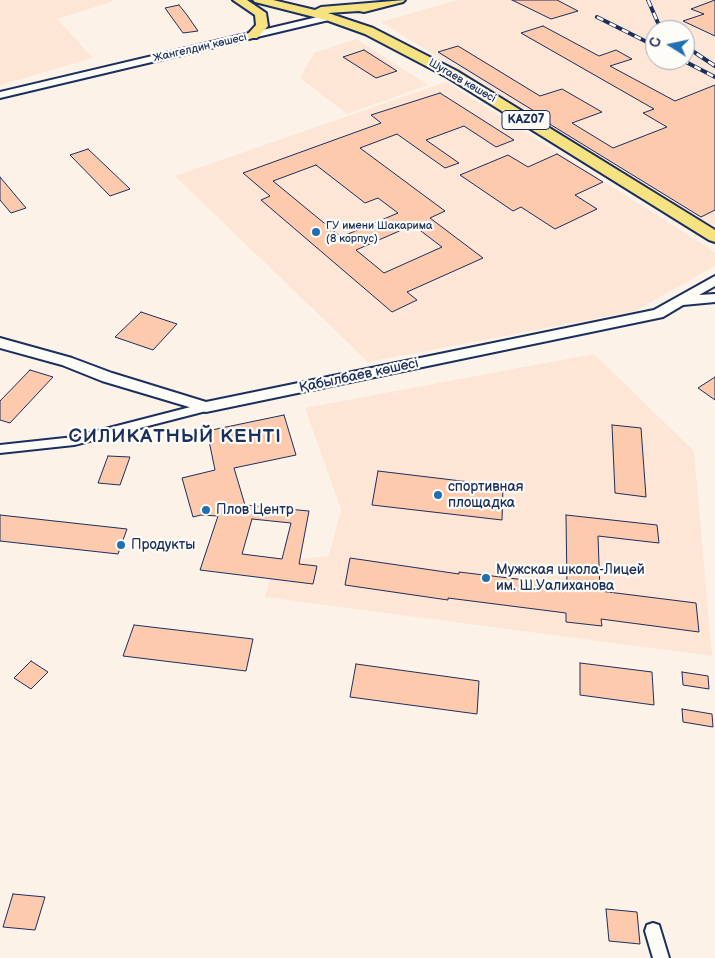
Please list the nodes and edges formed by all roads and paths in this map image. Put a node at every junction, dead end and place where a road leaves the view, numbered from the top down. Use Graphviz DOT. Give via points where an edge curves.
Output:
graph roads {
  1 [pos="239,0"];
  2 [pos="259,0"];
  3 [pos="399,0"];
  4 [pos="373,7"];
  5 [pos="297,9"];
  6 [pos="330,18"];
  7 [pos="369,32"];
  8 [pos="253,35"];
  9 [pos="0,95"];
  10 [pos="715,237"];
  11 [pos="715,280"];
  12 [pos="715,298"];
  13 [pos="677,302"];
  14 [pos="0,343"];
  15 [pos="206,407"];
  16 [pos="0,449"];
  17 [pos="653,931"];
  18 [pos="661,958"];
  1 -- 8 [label="highway" via="262,17 262,26"];
  2 -- 5 [label="highway, KAZ07"];
  3 -- 4 [label="highway, Жангелдин көшесі"];
  4 -- 5 [label="highway" via="329,11"];
  4 -- 6 [label="highway, Жангелдин көшесі"];
  4 -- 7 [label="highway" via="363,14 362,22"];
  5 -- 6 [label="highway, KAZ07"];
  6 -- 7 [label="highway, Шугаев көшесі / KAZ07"];
  6 -- 8 [label="main road, Жангелдин көшесі"];
  7 -- 10 [label="highway, Шугаев көшесі / KAZ07" via="452,74"];
  8 -- 9 [label="main road, Жангелдин көшесі"];
  11 -- 13 [label="main road, Қабылбаев көшесі"];
  12 -- 13 [label="main road"];
  13 -- 15 [label="main road, Қабылбаев көшесі" via="658,314"];
  14 -- 15 [label="main road, Қабылбаев көшесі" via="68,361"];
  15 -- 16 [label="street" via="74,441"];
  17 -- 18 [label="street"];
}
